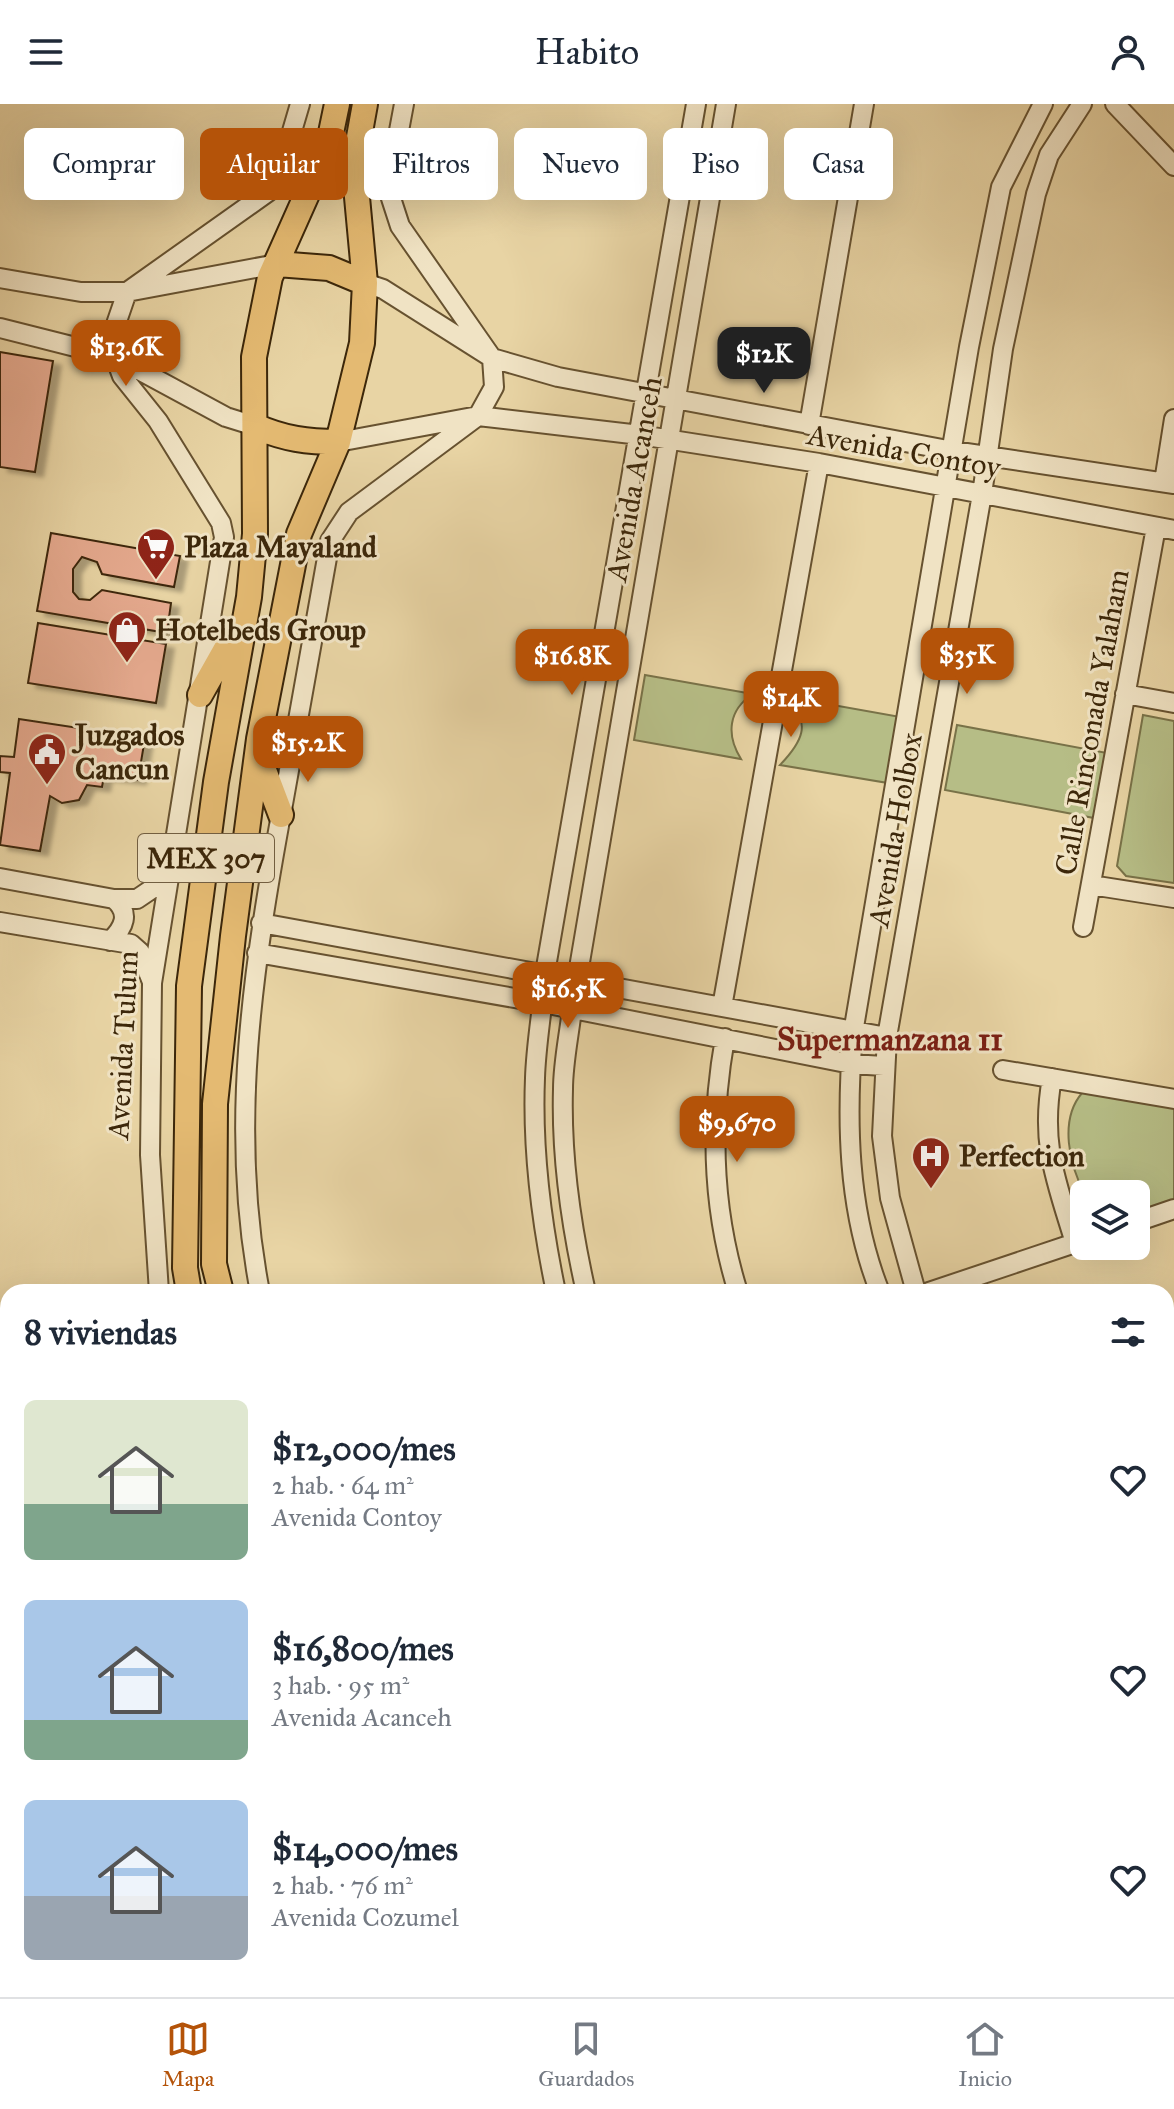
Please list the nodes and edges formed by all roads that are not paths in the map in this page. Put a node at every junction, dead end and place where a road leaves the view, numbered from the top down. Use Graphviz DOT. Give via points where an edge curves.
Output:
graph roads {
  1 [pos="300,104"];
  2 [pos="337,104"];
  3 [pos="365,104"];
  4 [pos="404,104"];
  5 [pos="696,104"];
  6 [pos="726,104"];
  7 [pos="864,104"];
  8 [pos="1043,104"];
  9 [pos="1082,104"];
  10 [pos="1115,104"];
  11 [pos="1174,166"];
  12 [pos="277,264"];
  13 [pos="0,278"];
  14 [pos="365,283"];
  15 [pos="127,292"];
  16 [pos="0,328"];
  17 [pos="115,357"];
  18 [pos="492,358"];
  19 [pos="648,394"];
  20 [pos="677,400"];
  21 [pos="478,416"];
  22 [pos="1174,419"];
  23 [pos="809,425"];
  24 [pos="255,426"];
  25 [pos="640,435"];
  26 [pos="670,441"];
  27 [pos="338,442"];
  28 [pos="953,451"];
  29 [pos="988,456"];
  30 [pos="819,463"];
  31 [pos="1169,483"];
  32 [pos="948,487"];
  33 [pos="982,494"];
  34 [pos="1165,528"];
  35 [pos="249,597"];
  36 [pos="1125,694"];
  37 [pos="200,695"];
  38 [pos="1174,703"];
  39 [pos="257,753"];
  40 [pos="281,815"];
  41 [pos="0,878"];
  42 [pos="168,878"];
  43 [pos="1091,885"];
  44 [pos="1174,898"];
  45 [pos="114,899"];
  46 [pos="0,922"];
  47 [pos="261,923"];
  48 [pos="1083,927"];
  49 [pos="110,941"];
  50 [pos="257,953"];
  51 [pos="545,973"];
  52 [pos="578,980"];
  53 [pos="152,983"];
  54 [pos="543,1003"];
  55 [pos="722,1007"];
  56 [pos="572,1009"];
  57 [pos="853,1033"];
  58 [pos="887,1037"];
  59 [pos="725,1038"];
  60 [pos="851,1064"];
  61 [pos="884,1066"];
  62 [pos="1003,1070"];
  63 [pos="1052,1078"];
  64 [pos="1174,1099"];
  65 [pos="1174,1209"];
  66 [pos="1070,1214"];
  67 [pos="1150,1217"];
  68 [pos="1070,1244"];
  69 [pos="158,1284"];
  70 [pos="188,1284"];
  71 [pos="219,1284"];
  72 [pos="259,1284"];
  73 [pos="554,1284"];
  74 [pos="584,1284"];
  75 [pos="736,1284"];
  76 [pos="878,1284"];
  77 [pos="914,1284"];
  78 [pos="953,1284"];
  1 -- 15 [label="street" via="278,179 268,192"];
  2 -- 12 [label="main road" via="328,147"];
  3 -- 14 [label="main road" via="354,165"];
  4 -- 18 [label="street" via="388,189 400,226"];
  5 -- 19 [label="street, Avenida Acanceh"];
  6 -- 20 [label="street, Avenida Acanceh"];
  7 -- 23 [label="street"];
  8 -- 28 [label="street, Avenida Holbox" via="1001,187"];
  9 -- 29 [label="street, Avenida Holbox" via="1049,155 1036,194 1003,349"];
  10 -- 11 [label="street"];
  12 -- 14 [label="main road" via="329,268"];
  12 -- 15 [label="street"];
  12 -- 24 [label="main road" via="262,305 254,357"];
  13 -- 15 [label="street" via="81,292"];
  14 -- 18 [label="street, Avenida Contoy"];
  14 -- 27 [label="main road" via="362,343"];
  15 -- 17 [label="street" via="114,330"];
  16 -- 17 [label="street"];
  17 -- 24 [label="street" via="226,417"];
  17 -- 37 [label="street, Avenida Tulum" via="122,376 158,421 221,523 224,552"];
  18 -- 19 [label="street, Avenida Contoy"];
  18 -- 21 [label="street" via="494,387"];
  19 -- 20 [label="street, Avenida Contoy"];
  19 -- 25 [label="street, Avenida Acanceh"];
  20 -- 23 [label="street, Avenida Contoy"];
  20 -- 26 [label="street, Avenida Acanceh"];
  21 -- 25 [label="street, Avenida Contoy"];
  21 -- 27 [label="street, Avenida Contoy"];
  21 -- 40 [label="street" via="349,512 330,541"];
  22 -- 31 [label="street"];
  23 -- 28 [label="street, Avenida Contoy"];
  24 -- 27 [label="main road" via="304,442"];
  24 -- 35 [label="main road, MEX 307"];
  25 -- 26 [label="street, Avenida Contoy"];
  25 -- 51 [label="street, Avenida Acanceh"];
  26 -- 30 [label="street, Avenida Contoy"];
  26 -- 52 [label="street, Avenida Acanceh"];
  27 -- 39 [label="main road, MEX 307" via="299,534"];
  28 -- 29 [label="street, Avenida Contoy"];
  28 -- 32 [label="street, Avenida Holbox"];
  29 -- 31 [label="street, Avenida Contoy"];
  29 -- 33 [label="street, Avenida Holbox"];
  30 -- 32 [label="street, Avenida Contoy"];
  30 -- 55 [label="street"];
  32 -- 33 [label="street, Avenida Contoy"];
  32 -- 57 [label="street, Avenida Holbox"];
  33 -- 34 [label="street, Avenida Contoy"];
  33 -- 58 [label="street, Avenida Holbox"];
  34 -- 36 [label="street, Calle Rinconada Yalaham"];
  35 -- 37 [label="main road" via="225,656"];
  35 -- 70 [label="main road, MEX 307" via="228,702 189,986"];
  36 -- 38 [label="street"];
  36 -- 43 [label="street, Calle Rinconada Yalaham"];
  37 -- 42 [label="street, Avenida Tulum"];
  39 -- 40 [label="main road"];
  39 -- 71 [label="main road, MEX 307" via="215,1104 214,1264"];
  40 -- 47 [label="street"];
  41 -- 45 [label="street"];
  42 -- 45 [label="street" via="137,899"];
  42 -- 53 [label="street, Avenida Tulum"];
  43 -- 44 [label="street"];
  43 -- 48 [label="street, Calle Rinconada Yalaham"];
  45 -- 49 [label="street" via="125,919"];
  46 -- 49 [label="street"];
  47 -- 50 [label="street"];
  47 -- 51 [label="street"];
  49 -- 53 [label="street" via="131,944 140,952"];
  50 -- 54 [label="street"];
  50 -- 72 [label="street" via="243,1091 249,1233"];
  51 -- 52 [label="street"];
  51 -- 54 [label="street, Avenida Acanceh"];
  52 -- 55 [label="street"];
  52 -- 56 [label="street, Avenida Acanceh"];
  53 -- 69 [label="street, Avenida Tulum" via="150,1155"];
  54 -- 56 [label="street"];
  54 -- 73 [label="street, Avenida Acanceh" via="535,1077 535,1162"];
  55 -- 57 [label="street"];
  56 -- 59 [label="street"];
  56 -- 74 [label="street, Avenida Acanceh" via="563,1088 565,1147"];
  57 -- 58 [label="street"];
  57 -- 60 [label="street, Avenida Holbox"];
  58 -- 61 [label="street, Avenida Holbox"];
  59 -- 60 [label="street"];
  59 -- 75 [label="street" via="714,1097 717,1192"];
  60 -- 61 [label="street"];
  60 -- 76 [label="street, Avenida Holbox" via="849,1147 858,1211"];
  61 -- 77 [label="street, Avenida Holbox" via="882,1136 890,1198"];
  62 -- 63 [label="street"];
  63 -- 64 [label="street"];
  63 -- 66 [label="street" via="1045,1115 1048,1153"];
  65 -- 67 [label="street"];
  68 -- 78 [label="street"];
}
